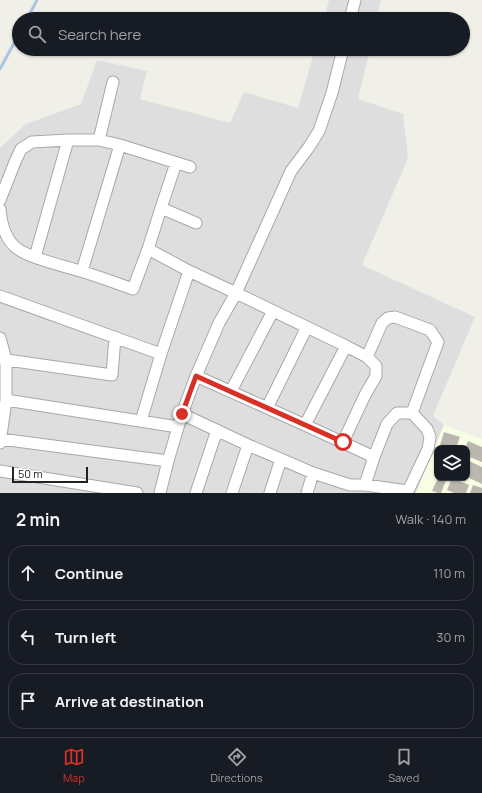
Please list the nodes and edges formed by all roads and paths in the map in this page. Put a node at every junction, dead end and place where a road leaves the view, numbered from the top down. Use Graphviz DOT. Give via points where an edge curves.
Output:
graph roads {
  1 [pos="355,0"];
  2 [pos="352,12"];
  3 [pos="341,56"];
  4 [pos="113,82"];
  5 [pos="68,140"];
  6 [pos="99,140"];
  7 [pos="120,145"];
  8 [pos="176,163"];
  9 [pos="190,166"];
  10 [pos="0,200"];
  11 [pos="161,208"];
  12 [pos="0,209"];
  13 [pos="196,222"];
  14 [pos="148,250"];
  15 [pos="35,257"];
  16 [pos="189,271"];
  17 [pos="82,272"];
  18 [pos="236,293"];
  19 [pos="0,296"];
  20 [pos="273,311"];
  21 [pos="307,327"];
  22 [pos="116,337"];
  23 [pos="0,338"];
  24 [pos="346,346"];
  25 [pos="161,354"];
  26 [pos="367,357"];
  27 [pos="3,360"];
  28 [pos="196,376"];
  29 [pos="231,391"];
  30 [pos="6,400"];
  31 [pos="267,408"];
  32 [pos="412,413"];
  33 [pos="182,414"];
  34 [pos="141,421"];
  35 [pos="305,425"];
  36 [pos="178,427"];
  37 [pos="217,430"];
  38 [pos="0,439"];
  39 [pos="343,442"];
  40 [pos="0,443"];
  41 [pos="248,445"];
  42 [pos="374,457"];
  43 [pos="281,459"];
  44 [pos="168,461"];
  45 [pos="0,471"];
  46 [pos="313,473"];
  47 [pos="365,485"];
  48 [pos="348,489"];
  49 [pos="137,493"];
  50 [pos="160,493"];
  51 [pos="196,493"];
  52 [pos="232,493"];
  53 [pos="270,493"];
  54 [pos="307,493"];
  1 -- 2 [label="street"];
  3 -- 18 [label="street" via="319,131 291,171"];
  4 -- 6 [label="street"];
  5 -- 6 [label="street"];
  5 -- 10 [label="street" via="32,142 21,149"];
  5 -- 15 [label="street"];
  6 -- 7 [label="street"];
  7 -- 8 [label="street"];
  7 -- 17 [label="street"];
  8 -- 9 [label="street"];
  8 -- 11 [label="street"];
  11 -- 13 [label="street"];
  11 -- 14 [label="street"];
  12 -- 15 [label="street" via="1,219 12,244 21,252"];
  14 -- 16 [label="street"];
  14 -- 17 [label="street" via="133,289"];
  15 -- 17 [label="street"];
  16 -- 18 [label="street"];
  16 -- 25 [label="street"];
  18 -- 20 [label="street"];
  18 -- 28 [label="street" via="219,323"];
  19 -- 22 [label="street"];
  20 -- 21 [label="street"];
  20 -- 29 [label="street"];
  21 -- 24 [label="street"];
  21 -- 31 [label="street"];
  22 -- 25 [label="street"];
  22 -- 27 [label="street" via="112,375"];
  23 -- 27 [label="street"];
  24 -- 26 [label="street"];
  24 -- 35 [label="street"];
  25 -- 34 [label="street"];
  26 -- 32 [label="street" via="382,323 388,318 395,317 430,330 438,342"];
  26 -- 39 [label="street" via="376,366 376,376"];
  27 -- 30 [label="street"];
  28 -- 29 [label="street"];
  28 -- 33 [label="street"];
  29 -- 31 [label="street"];
  30 -- 34 [label="street"];
  30 -- 38 [label="street"];
  31 -- 35 [label="street"];
  32 -- 42 [label="street" via="397,413 387,424"];
  32 -- 47 [label="street" via="427,429 430,437 428,449 408,491"];
  33 -- 36 [label="street"];
  33 -- 37 [label="street"];
  34 -- 36 [label="street"];
  35 -- 39 [label="street"];
  36 -- 44 [label="street"];
  37 -- 41 [label="street"];
  37 -- 51 [label="street"];
  38 -- 40 [label="street"];
  38 -- 44 [label="street"];
  39 -- 42 [label="street"];
  41 -- 43 [label="street"];
  41 -- 52 [label="street"];
  42 -- 47 [label="street"];
  43 -- 46 [label="street"];
  43 -- 53 [label="street"];
  44 -- 50 [label="street"];
  45 -- 49 [label="street"];
  46 -- 48 [label="street"];
  46 -- 54 [label="street"];
  47 -- 48 [label="street"];
}
